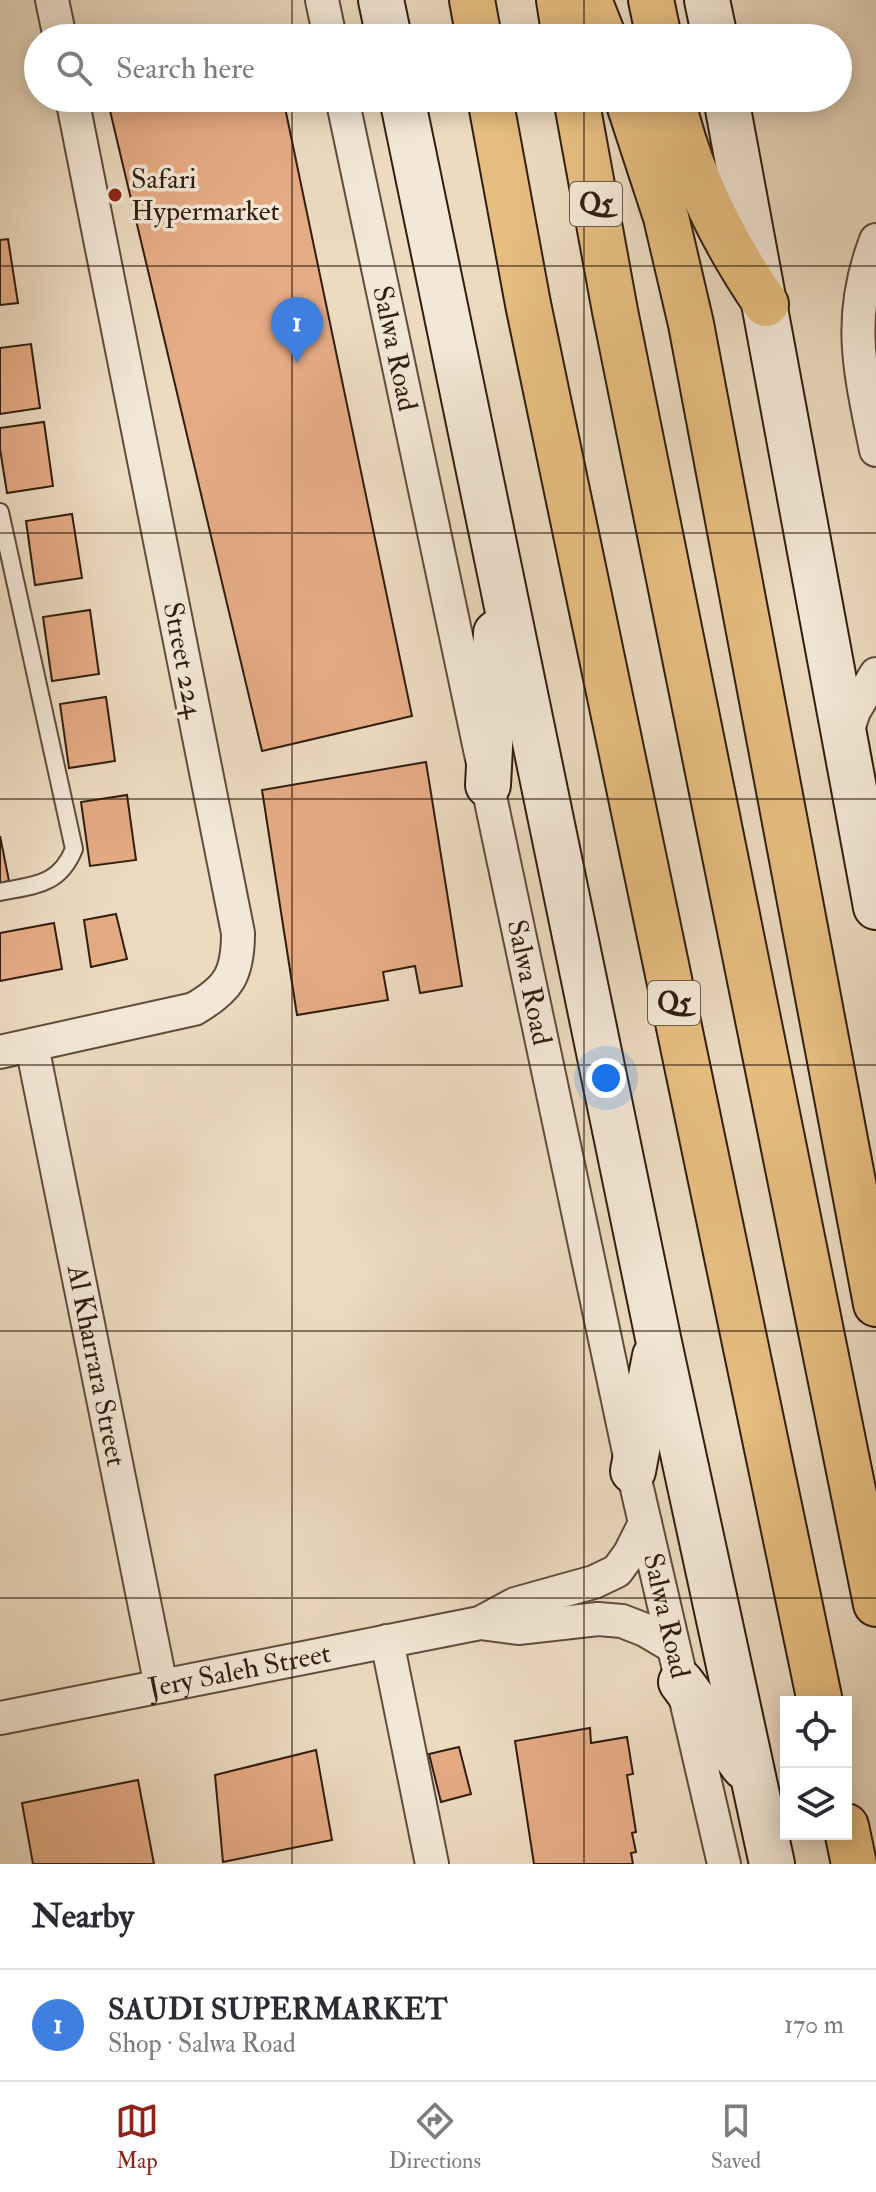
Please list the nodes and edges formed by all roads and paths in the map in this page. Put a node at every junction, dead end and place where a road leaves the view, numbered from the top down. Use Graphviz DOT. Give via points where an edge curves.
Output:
graph roads {
  1 [pos="52,0"];
  2 [pos="322,0"];
  3 [pos="381,0"];
  4 [pos="472,0"];
  5 [pos="559,0"];
  6 [pos="589,0"];
  7 [pos="651,0"];
  8 [pos="707,0"];
  9 [pos="57,24"];
  10 [pos="327,24"];
  11 [pos="386,24"];
  12 [pos="476,24"];
  13 [pos="563,24"];
  14 [pos="598,24"];
  15 [pos="656,24"];
  16 [pos="712,24"];
  17 [pos="75,112"];
  18 [pos="345,112"];
  19 [pos="405,112"];
  20 [pos="493,112"];
  21 [pos="579,112"];
  22 [pos="632,112"];
  23 [pos="676,112"];
  24 [pos="729,112"];
  25 [pos="876,240"];
  26 [pos="766,304"];
  27 [pos="876,450"];
  28 [pos="0,512"];
  29 [pos="499,570"];
  30 [pos="876,674"];
  31 [pos="844,742"];
  32 [pos="488,785"];
  33 [pos="0,892"];
  34 [pos="876,907"];
  35 [pos="32,1046"];
  36 [pos="0,1052"];
  37 [pos="876,1304"];
  38 [pos="658,1338"];
  39 [pos="633,1471"];
  40 [pos="645,1523"];
  41 [pos="876,1604"];
  42 [pos="480,1623"];
  43 [pos="387,1641"];
  44 [pos="677,1664"];
  45 [pos="161,1686"];
  46 [pos="819,1696"];
  47 [pos="0,1718"];
  48 [pos="754,1779"];
  49 [pos="849,1840"];
  50 [pos="432,1864"];
  51 [pos="724,1864"];
  52 [pos="772,1864"];
  53 [pos="854,1864"];
  1 -- 9 [label="street"];
  2 -- 10 [label="street"];
  3 -- 11 [label="main road"];
  4 -- 12 [label="main road"];
  5 -- 13 [label="main road"];
  6 -- 14 [label="main road"];
  7 -- 15 [label="main road"];
  8 -- 16 [label="main road"];
  17 -- 35 [label="street, Street 224" via="238,933 238,957 230,980 216,997 194,1009"];
  18 -- 32 [label="street, Salwa Road"];
  19 -- 29 [label="main road, Salwa Road"];
  20 -- 46 [label="main road, Q5" via="528,304"];
  21 -- 41 [label="main road, Q5"];
  22 -- 37 [label="main road" via="666,217 691,324"];
  23 -- 26 [label="main road" via="718,228"];
  24 -- 26 [label="main road"];
  25 -- 27 [label="street" via="861,294 856,339"];
  26 -- 31 [label="main road"];
  28 -- 33 [label="lane" via="74,849 67,865 49,881"];
  29 -- 32 [label="main road"];
  29 -- 38 [label="main road, Salwa Road"];
  30 -- 31 [label="street" via="854,711"];
  31 -- 34 [label="main road"];
  32 -- 39 [label="street, Salwa Road"];
  35 -- 36 [label="street, Street 224"];
  35 -- 45 [label="street, Al Kharrara Street"];
  38 -- 39 [label="main road"];
  38 -- 48 [label="main road, Salwa Road"];
  39 -- 40 [label="street, Salwa Road"];
  40 -- 42 [label="street, Jery Saleh Street" via="617,1571 515,1604"];
  40 -- 44 [label="street, Salwa Road"];
  42 -- 43 [label="street, Jery Saleh Street"];
  42 -- 44 [label="street, Jery Saleh Street" via="518,1628 622,1621 645,1630"];
  43 -- 45 [label="street, Jery Saleh Street"];
  43 -- 50 [label="street"];
  44 -- 48 [label="main road"];
  44 -- 51 [label="street, Salwa Road"];
  45 -- 47 [label="street, Jery Saleh Street"];
  48 -- 52 [label="main road, Salwa Road"];
  49 -- 53 [label="main road"];
}
